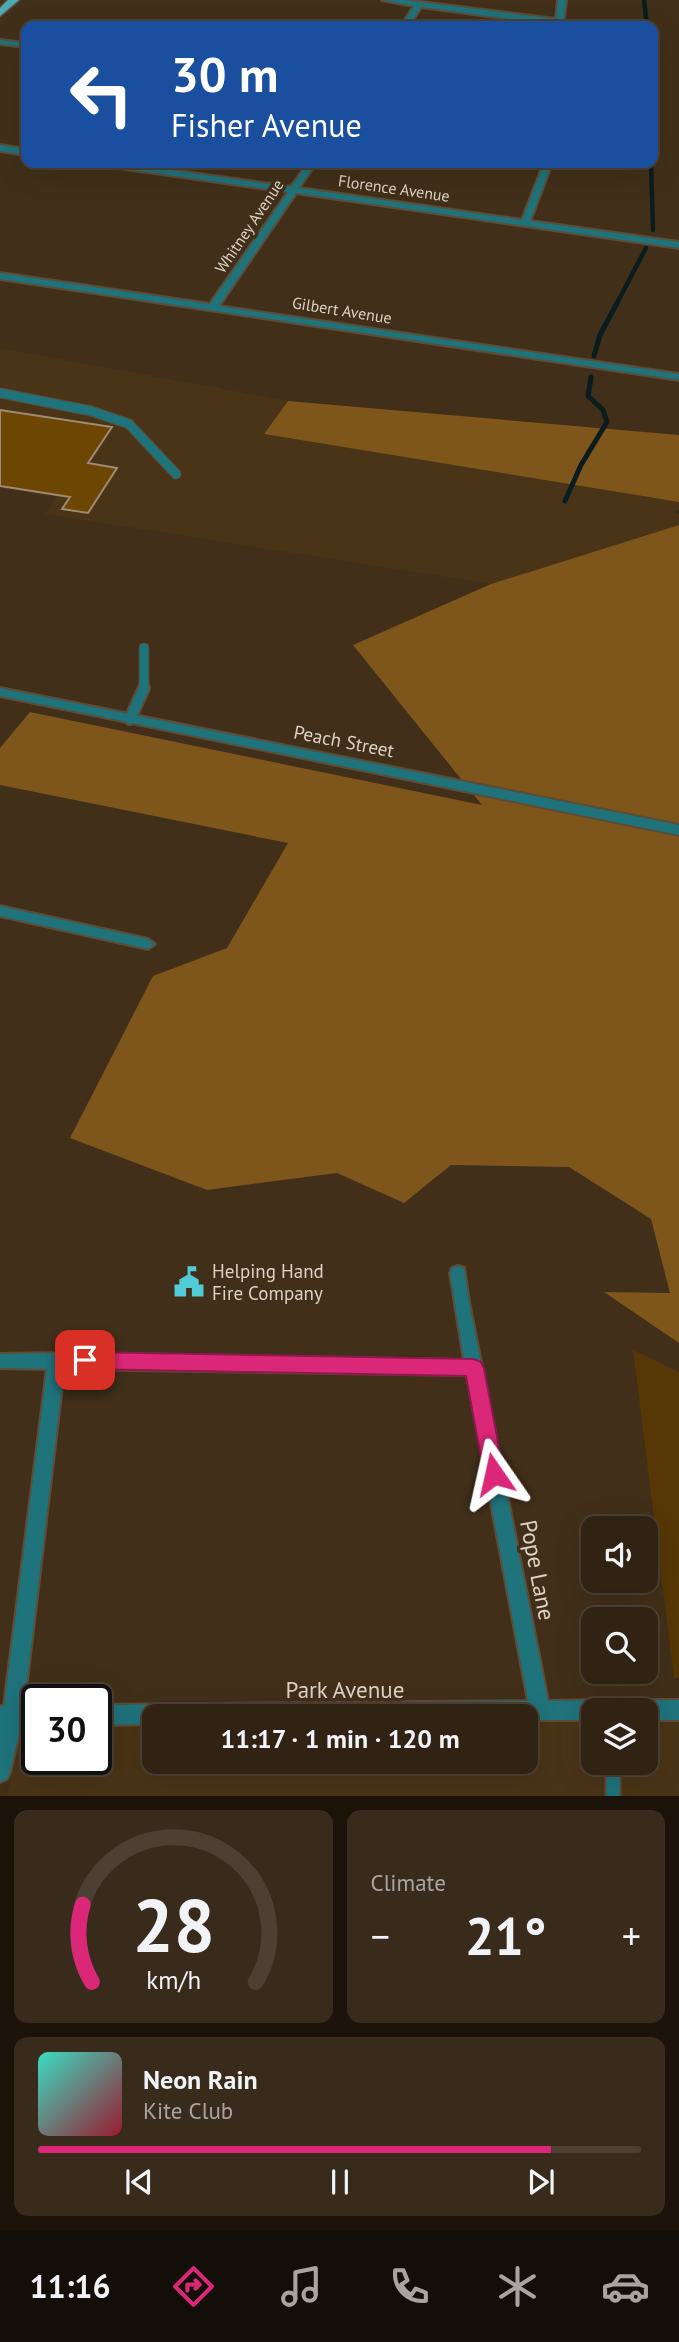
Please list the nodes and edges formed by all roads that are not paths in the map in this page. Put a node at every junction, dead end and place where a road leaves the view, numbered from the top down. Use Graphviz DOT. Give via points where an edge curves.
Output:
graph roads {
  1 [pos="14,0"];
  2 [pos="386,0"];
  3 [pos="562,0"];
  4 [pos="419,4"];
  5 [pos="0,13"];
  6 [pos="408,21"];
  7 [pos="538,21"];
  8 [pos="559,21"];
  9 [pos="0,42"];
  10 [pos="21,44"];
  11 [pos="0,148"];
  12 [pos="21,151"];
  13 [pos="141,168"];
  14 [pos="308,168"];
  15 [pos="546,168"];
  16 [pos="293,189"];
  17 [pos="525,223"];
  18 [pos="679,245"];
  19 [pos="0,276"];
  20 [pos="213,307"];
  21 [pos="679,377"];
  22 [pos="0,393"];
  23 [pos="176,474"];
  24 [pos="144,648"];
  25 [pos="0,692"];
  26 [pos="130,719"];
  27 [pos="679,830"];
  28 [pos="0,911"];
  29 [pos="148,944"];
  30 [pos="458,1273"];
  31 [pos="57,1360"];
  32 [pos="0,1361"];
  33 [pos="474,1368"];
  34 [pos="581,1710"];
  35 [pos="658,1710"];
  36 [pos="679,1710"];
  37 [pos="540,1712"];
  38 [pos="112,1715"];
  39 [pos="7,1716"];
  40 [pos="0,1772"];
  41 [pos="613,1775"];
  42 [pos="613,1796"];
  1 -- 5 [label="main road"];
  2 -- 4 [label="street"];
  3 -- 8 [label="street"];
  4 -- 6 [label="street"];
  4 -- 7 [label="street"];
  9 -- 10 [label="street"];
  11 -- 12 [label="street"];
  13 -- 16 [label="street, Florence Avenue"];
  14 -- 16 [label="street, Whitney Avenue"];
  15 -- 17 [label="street"];
  16 -- 17 [label="street, Florence Avenue"];
  16 -- 20 [label="street, Whitney Avenue"];
  17 -- 18 [label="street, Florence Avenue"];
  19 -- 20 [label="street, Gilbert Avenue"];
  20 -- 21 [label="street, Gilbert Avenue"];
  22 -- 23 [label="lane" via="91,411 129,424"];
  24 -- 26 [label="lane" via="144,692"];
  25 -- 26 [label="street, Peach Street"];
  26 -- 27 [label="street, Peach Street"];
  28 -- 29 [label="street"];
  30 -- 33 [label="street, Pope Lane"];
  31 -- 32 [label="street"];
  31 -- 33 [label="street"];
  31 -- 39 [label="street"];
  33 -- 37 [label="street, Pope Lane"];
  34 -- 37 [label="street, Park Avenue"];
  35 -- 36 [label="street"];
  37 -- 38 [label="street, Park Avenue"];
  39 -- 40 [label="street"];
  41 -- 42 [label="lane"];
}
